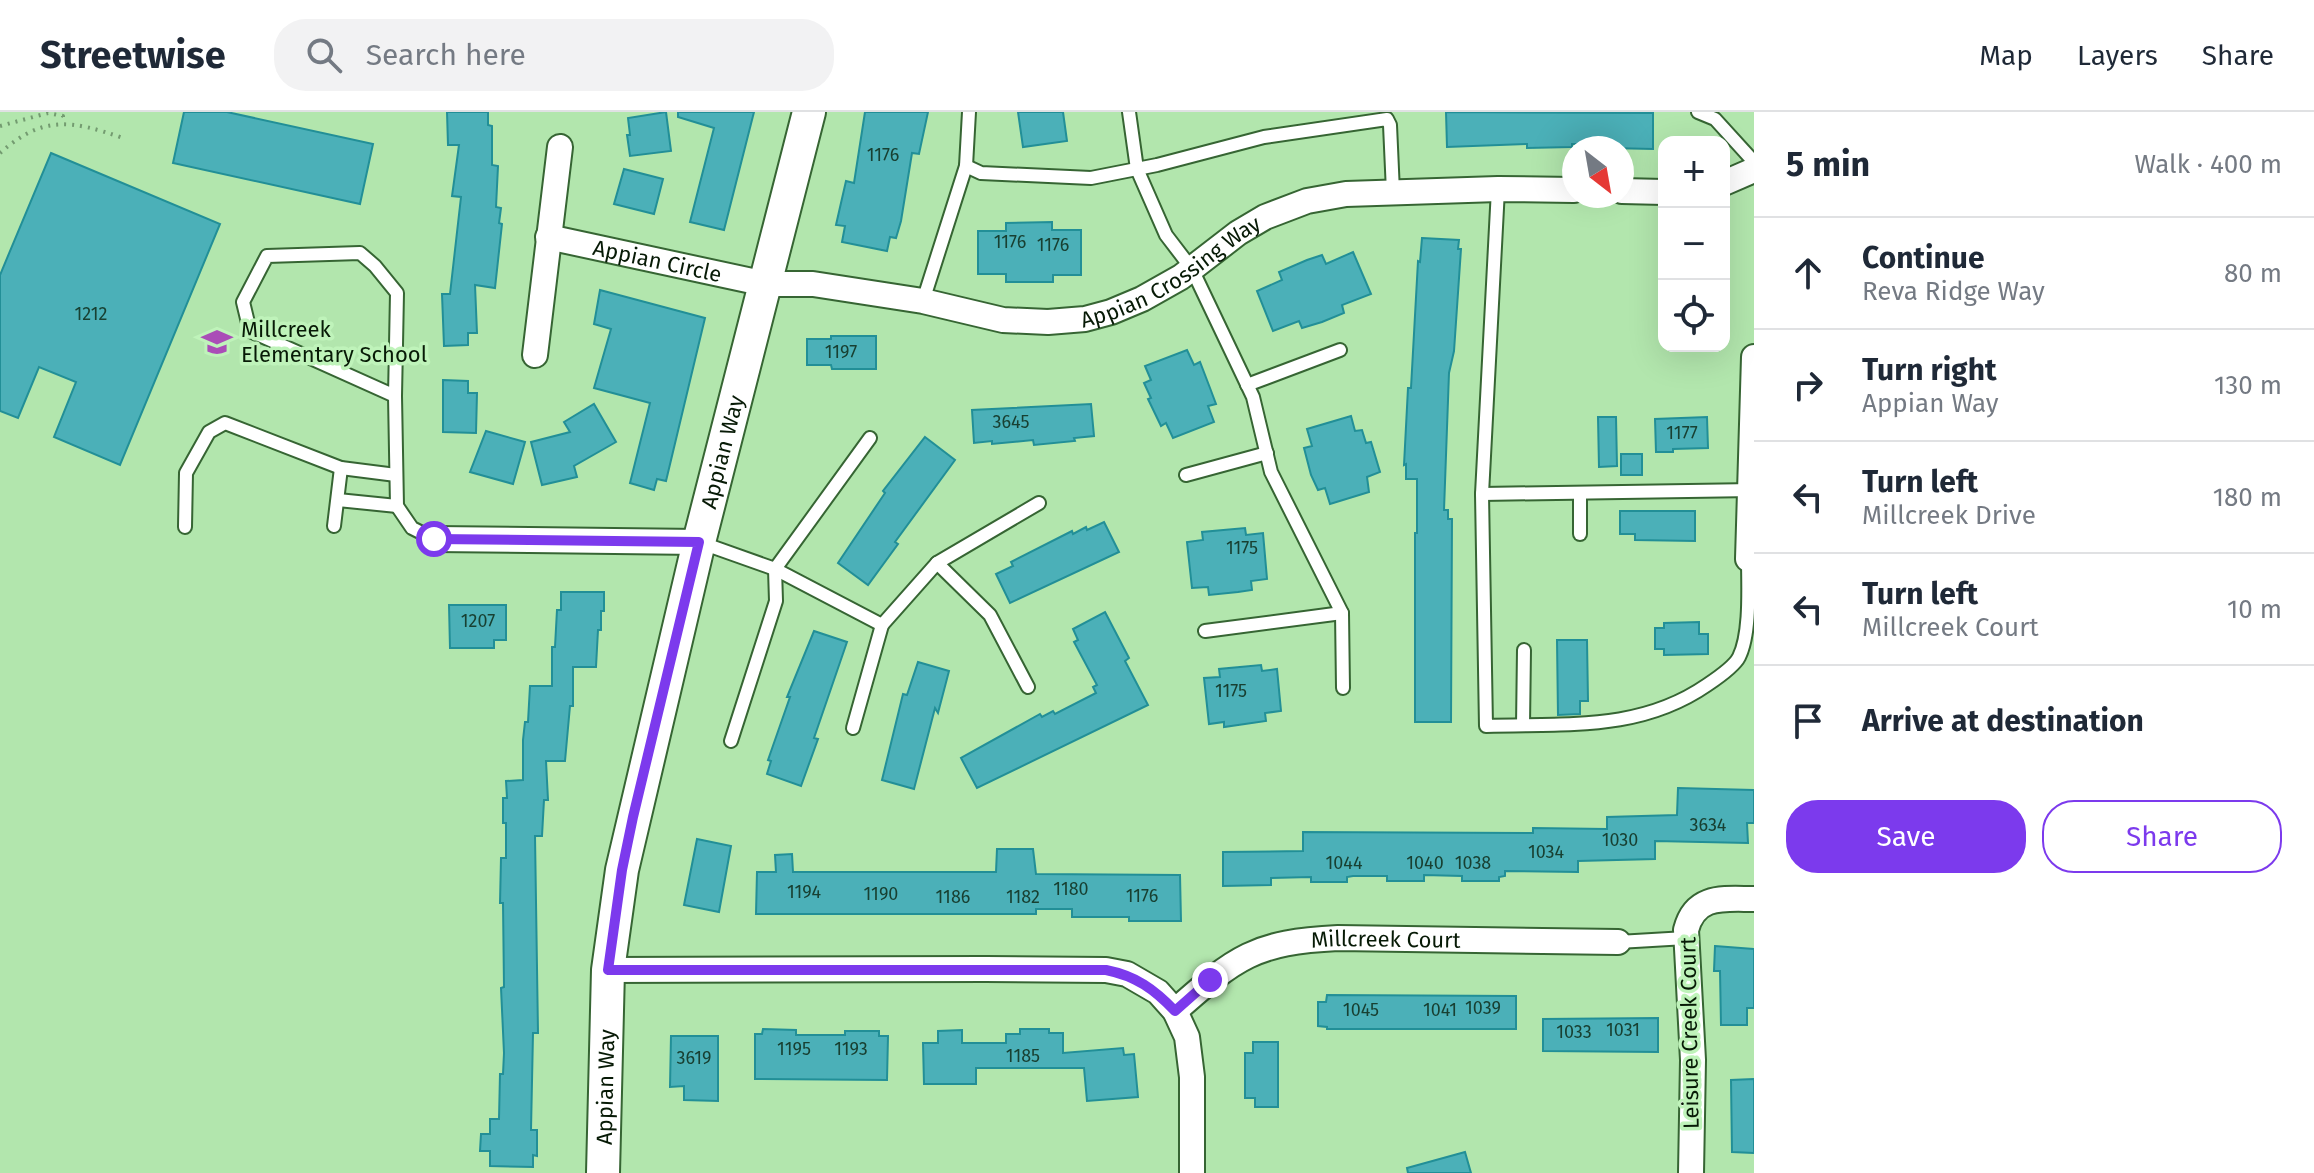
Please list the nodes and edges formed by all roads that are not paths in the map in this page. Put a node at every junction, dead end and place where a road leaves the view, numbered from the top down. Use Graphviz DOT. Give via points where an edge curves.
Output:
graph roads {
  1 [pos="809,112"];
  2 [pos="969,112"];
  3 [pos="1129,112"];
  4 [pos="1698,112"];
  5 [pos="560,147"];
  6 [pos="1754,162"];
  7 [pos="966,166"];
  8 [pos="1137,169"];
  9 [pos="1754,170"];
  10 [pos="1730,180"];
  11 [pos="1498,189"];
  12 [pos="1562,190"];
  13 [pos="1634,191"];
  14 [pos="1393,192"];
  15 [pos="1658,192"];
  16 [pos="548,237"];
  17 [pos="1192,269"];
  18 [pos="766,284"];
  19 [pos="923,301"];
  20 [pos="1340,350"];
  21 [pos="535,355"];
  22 [pos="1754,357"];
  23 [pos="1247,385"];
  24 [pos="395,396"];
  25 [pos="870,438"];
  26 [pos="1267,453"];
  27 [pos="341,468"];
  28 [pos="396,475"];
  29 [pos="1186,475"];
  30 [pos="1752,490"];
  31 [pos="1580,493"];
  32 [pos="1482,494"];
  33 [pos="338,500"];
  34 [pos="1039,503"];
  35 [pos="397,506"];
  36 [pos="334,526"];
  37 [pos="185,527"];
  38 [pos="1580,534"];
  39 [pos="434,539"];
  40 [pos="699,542"];
  41 [pos="1748,559"];
  42 [pos="937,563"];
  43 [pos="775,569"];
  44 [pos="1342,613"];
  45 [pos="882,625"];
  46 [pos="1205,631"];
  47 [pos="1524,650"];
  48 [pos="1028,687"];
  49 [pos="1343,688"];
  50 [pos="1523,725"];
  51 [pos="853,728"];
  52 [pos="731,741"];
  53 [pos="1754,899"];
  54 [pos="1686,938"];
  55 [pos="1618,942"];
  56 [pos="608,970"];
  57 [pos="1175,1011"];
  58 [pos="603,1173"];
  59 [pos="1192,1173"];
  60 [pos="1691,1173"];
  1 -- 18 [label="street, Appian Way"];
  2 -- 7 [label="lane"];
  3 -- 8 [label="lane"];
  4 -- 6 [label="lane" via="1715,119"];
  5 -- 16 [label="street"];
  7 -- 8 [label="lane" via="981,173 1091,178"];
  7 -- 19 [label="lane"];
  8 -- 14 [label="lane" via="1264,137 1387,119"];
  8 -- 17 [label="lane" via="1166,235"];
  9 -- 10 [label="street"];
  11 -- 12 [label="street, Appian Crossing Way"];
  11 -- 14 [label="street, Appian Crossing Way"];
  11 -- 32 [label="lane"];
  13 -- 15 [label="street"];
  14 -- 17 [label="street, Appian Crossing Way" via="1330,196 1265,217"];
  16 -- 18 [label="street, Appian Circle"];
  16 -- 21 [label="street"];
  17 -- 19 [label="street, Appian Crossing Way" via="1142,299 1085,319 1003,320"];
  17 -- 23 [label="lane"];
  18 -- 19 [label="street, Appian Crossing Way" via="813,284"];
  18 -- 40 [label="street, Appian Way"];
  20 -- 23 [label="lane"];
  22 -- 30 [label="street"];
  23 -- 26 [label="lane"];
  24 -- 24 [label="lane" via="397,293 375,266 360,253 267,256 243,302 250,331"];
  24 -- 28 [label="lane"];
  25 -- 43 [label="lane"];
  26 -- 29 [label="lane"];
  26 -- 44 [label="lane" via="1271,472"];
  27 -- 28 [label="lane"];
  27 -- 33 [label="lane"];
  27 -- 37 [label="lane" via="225,423 209,432 186,473"];
  28 -- 35 [label="lane"];
  30 -- 31 [label="lane"];
  30 -- 41 [label="street"];
  31 -- 32 [label="lane"];
  31 -- 38 [label="lane"];
  32 -- 50 [label="lane" via="1486,726"];
  33 -- 35 [label="lane"];
  33 -- 36 [label="lane"];
  34 -- 42 [label="lane"];
  35 -- 39 [label="lane" via="412,528"];
  39 -- 40 [label="street"];
  40 -- 43 [label="lane"];
  40 -- 56 [label="street, Appian Way" via="631,830"];
  41 -- 50 [label="lane" via="1747,620 1739,658 1714,680 1692,696 1614,723"];
  42 -- 45 [label="lane"];
  42 -- 48 [label="lane" via="990,615"];
  43 -- 45 [label="lane"];
  43 -- 52 [label="lane" via="776,601"];
  44 -- 46 [label="lane"];
  44 -- 49 [label="lane"];
  45 -- 51 [label="lane"];
  47 -- 50 [label="lane"];
  53 -- 54 [label="street, Leisure Creek Court" via="1721,899 1699,907 1689,919"];
  54 -- 55 [label="lane"];
  54 -- 60 [label="street, Leisure Creek Court" via="1693,1060"];
  55 -- 57 [label="street, Millcreek Court" via="1338,938 1279,944 1231,963"];
  56 -- 57 [label="street" via="1106,970 1145,983"];
  56 -- 58 [label="street, Appian Way"];
  57 -- 59 [label="street" via="1190,1053"];
}
